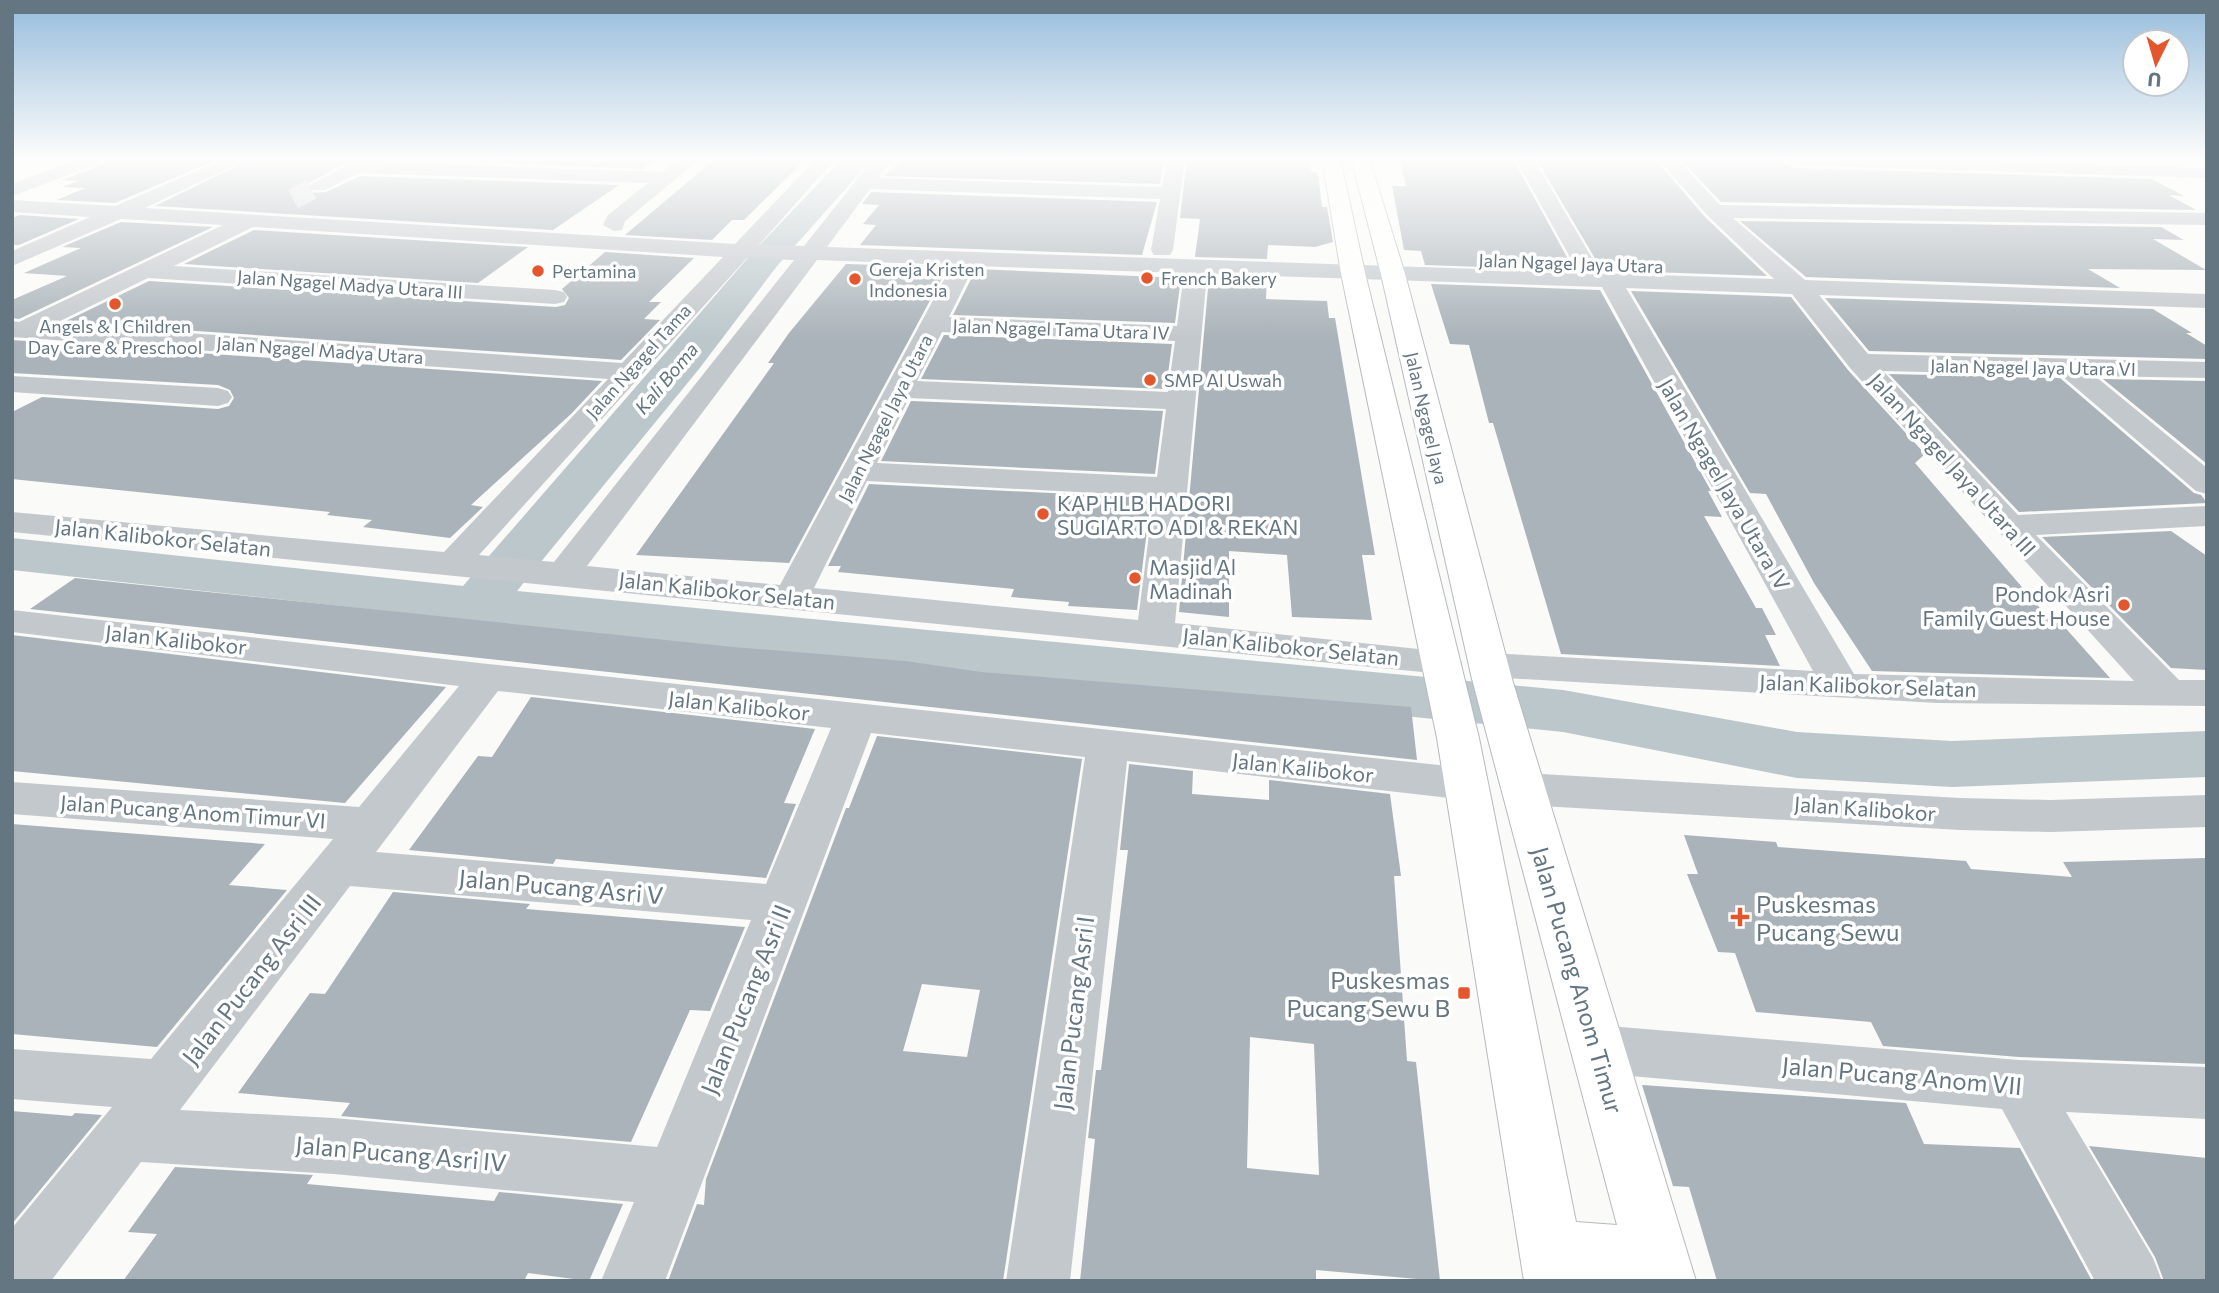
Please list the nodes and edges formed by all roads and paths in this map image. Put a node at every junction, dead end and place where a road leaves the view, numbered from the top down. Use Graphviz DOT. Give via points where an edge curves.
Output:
graph roads {
  1 [pos="106,218"];
  2 [pos="206,218"];
  3 [pos="438,218"];
  4 [pos="616,218"];
  5 [pos="773,218"];
  6 [pos="830,218"];
  7 [pos="1166,218"];
  8 [pos="1342,218"];
  9 [pos="1377,218"];
  10 [pos="1558,218"];
  11 [pos="1722,218"];
  12 [pos="2159,218"];
  13 [pos="2207,219"];
  14 [pos="250,221"];
  15 [pos="608,234"];
  16 [pos="555,239"];
  17 [pos="751,243"];
  18 [pos="806,245"];
  19 [pos="1162,250"];
  20 [pos="528,257"];
  21 [pos="12,259"];
  22 [pos="966,260"];
  23 [pos="1584,263"];
  24 [pos="1351,265"];
  25 [pos="1391,265"];
  26 [pos="1196,267"];
  27 [pos="1774,268"];
  28 [pos="145,271"];
  29 [pos="505,271"];
  30 [pos="2086,274"];
  31 [pos="2140,275"];
  32 [pos="560,279"];
  33 [pos="1611,283"];
  34 [pos="1801,289"];
  35 [pos="2171,300"];
  36 [pos="2207,301"];
  37 [pos="934,324"];
  38 [pos="2207,325"];
  39 [pos="17,329"];
  40 [pos="1189,334"];
  41 [pos="1860,362"];
  42 [pos="2069,368"];
  43 [pos="2207,370"];
  44 [pos="629,372"];
  45 [pos="12,384"];
  46 [pos="900,389"];
  47 [pos="218,397"];
  48 [pos="1181,401"];
  49 [pos="857,471"];
  50 [pos="2207,484"];
  51 [pos="1171,487"];
  52 [pos="2207,516"];
  53 [pos="12,522"];
  54 [pos="2009,526"];
  55 [pos="459,566"];
  56 [pos="553,573"];
  57 [pos="798,586"];
  58 [pos="12,621"];
  59 [pos="1155,632"];
  60 [pos="1443,669"];
  61 [pos="1490,672"];
  62 [pos="488,677"];
  63 [pos="1840,684"];
  64 [pos="2188,694"];
  65 [pos="856,718"];
  66 [pos="1108,745"];
  67 [pos="1462,761"];
  68 [pos="1517,767"];
  69 [pos="12,798"];
  70 [pos="2207,811"];
  71 [pos="373,825"];
  72 [pos="340,867"];
  73 [pos="782,905"];
  74 [pos="1597,1049"];
  75 [pos="12,1074"];
  76 [pos="2019,1085"];
  77 [pos="166,1086"];
  78 [pos="2207,1093"];
  79 [pos="128,1133"];
  80 [pos="674,1177"];
  81 [pos="1553,1266"];
  82 [pos="1661,1271"];
  83 [pos="12,1279"];
  84 [pos="633,1281"];
  85 [pos="1038,1281"];
  86 [pos="2130,1281"];
  1 -- 21 [label="street"];
  2 -- 14 [label="street, Jalan Ngagel Jaya Utara"];
  3 -- 15 [label="street, Jalan Ngagel Jaya Utara"];
  4 -- 15 [label="street"];
  5 -- 17 [label="street, Jalan Ngagel Tama"];
  6 -- 18 [label="street"];
  7 -- 19 [label="street"];
  8 -- 24 [label="main road, Jalan Ngagel Jaya"];
  9 -- 25 [label="main road, Jalan Ngagel Jaya"];
  10 -- 23 [label="street"];
  11 -- 27 [label="street, Jalan Ngagel Jaya Utara III"];
  12 -- 13 [label="street"];
  14 -- 16 [label="street, Jalan Ngagel Jaya Utara"];
  14 -- 28 [label="street"];
  15 -- 16 [label="street, Jalan Ngagel Jaya Utara"];
  15 -- 17 [label="street, Jalan Ngagel Jaya Utara"];
  15 -- 32 [label="street"];
  16 -- 20 [label="street"];
  17 -- 18 [label="street, Jalan Ngagel Jaya Utara"];
  17 -- 44 [label="street, Jalan Ngagel Tama"];
  18 -- 19 [label="street, Jalan Ngagel Jaya Utara"];
  18 -- 22 [label="street, Jalan Ngagel Jaya Utara"];
  18 -- 56 [label="street"];
  19 -- 24 [label="street, Jalan Ngagel Jaya Utara"];
  22 -- 26 [label="street, Jalan Ngagel Jaya Utara"];
  22 -- 37 [label="street, Jalan Ngagel Jaya Utara"];
  23 -- 25 [label="street, Jalan Ngagel Jaya Utara"];
  23 -- 27 [label="street, Jalan Ngagel Jaya Utara"];
  24 -- 25 [label="street, Jalan Ngagel Jaya Utara"];
  24 -- 26 [label="street, Jalan Ngagel Jaya Utara"];
  24 -- 60 [label="main road, Jalan Ngagel Jaya"];
  25 -- 33 [label="street, Jalan Ngagel Jaya Utara"];
  25 -- 61 [label="main road, Jalan Ngagel Jaya"];
  26 -- 40 [label="street"];
  27 -- 30 [label="street, Jalan Ngagel Jaya Utara"];
  27 -- 34 [label="street, Jalan Ngagel Jaya Utara III"];
  28 -- 32 [label="street, Jalan Ngagel Madya Utara III"];
  28 -- 39 [label="street"];
  29 -- 32 [label="street" via="507,276"];
  31 -- 35 [label="street"];
  33 -- 34 [label="street, Jalan Ngagel Jaya Utara"];
  33 -- 63 [label="street, Jalan Ngagel Jaya Utara IV"];
  34 -- 35 [label="street, Jalan Ngagel Jaya Utara"];
  34 -- 41 [label="street, Jalan Ngagel Jaya Utara III"];
  35 -- 36 [label="street, Jalan Ngagel Jaya Utara"];
  35 -- 38 [label="street"];
  37 -- 40 [label="street, Jalan Ngagel Tama Utara IV"];
  37 -- 46 [label="street, Jalan Ngagel Jaya Utara"];
  39 -- 44 [label="street, Jalan Ngagel Madya Utara"];
  40 -- 48 [label="street"];
  41 -- 42 [label="street, Jalan Ngagel Jaya Utara VI"];
  41 -- 54 [label="street, Jalan Ngagel Jaya Utara III"];
  42 -- 43 [label="street, Jalan Ngagel Jaya Utara VI"];
  42 -- 50 [label="street"];
  44 -- 55 [label="street, Jalan Ngagel Tama"];
  45 -- 47 [label="street"];
  46 -- 48 [label="street"];
  46 -- 49 [label="street, Jalan Ngagel Jaya Utara"];
  48 -- 51 [label="street"];
  49 -- 51 [label="street"];
  49 -- 57 [label="street, Jalan Ngagel Jaya Utara"];
  51 -- 59 [label="street"];
  52 -- 54 [label="street"];
  53 -- 55 [label="street, Jalan Kalibokor Selatan"];
  54 -- 64 [label="street, Jalan Ngagel Jaya Utara III"];
  55 -- 56 [label="street, Jalan Kalibokor Selatan"];
  56 -- 57 [label="street, Jalan Kalibokor Selatan"];
  57 -- 59 [label="street, Jalan Kalibokor Selatan"];
  58 -- 62 [label="street, Jalan Kalibokor"];
  59 -- 60 [label="street, Jalan Kalibokor Selatan"];
  60 -- 67 [label="main road"];
  61 -- 63 [label="street, Jalan Kalibokor Selatan"];
  61 -- 68 [label="main road, Jalan Pucang Anom Timur"];
  62 -- 65 [label="street, Jalan Kalibokor"];
  62 -- 71 [label="street, Jalan Pucang Asri III"];
  63 -- 64 [label="street, Jalan Kalibokor Selatan"];
  65 -- 66 [label="street, Jalan Kalibokor"];
  65 -- 73 [label="street, Jalan Pucang Asri II"];
  66 -- 67 [label="street, Jalan Kalibokor"];
  66 -- 85 [label="street, Jalan Pucang Asri I"];
  67 -- 81 [label="main road"];
  68 -- 70 [label="street, Jalan Kalibokor" via="1960,814"];
  68 -- 74 [label="main road, Jalan Pucang Anom Timur"];
  69 -- 71 [label="street, Jalan Pucang Anom Timur VI"];
  71 -- 72 [label="street, Jalan Pucang Asri III"];
  72 -- 73 [label="street, Jalan Pucang Asri V"];
  72 -- 77 [label="street, Jalan Pucang Asri III"];
  73 -- 80 [label="street, Jalan Pucang Asri II"];
  74 -- 76 [label="street, Jalan Pucang Anom VII"];
  74 -- 82 [label="main road, Jalan Pucang Anom Timur"];
  75 -- 77 [label="street"];
  76 -- 78 [label="street, Jalan Pucang Anom VII"];
  76 -- 86 [label="street"];
  77 -- 79 [label="street, Jalan Pucang Asri III"];
  79 -- 80 [label="street, Jalan Pucang Asri IV" via="334,1146"];
  79 -- 83 [label="street, Jalan Pucang Asri III"];
  80 -- 84 [label="street, Jalan Pucang Asri II"];
  81 -- 82 [label="main road"];
}
